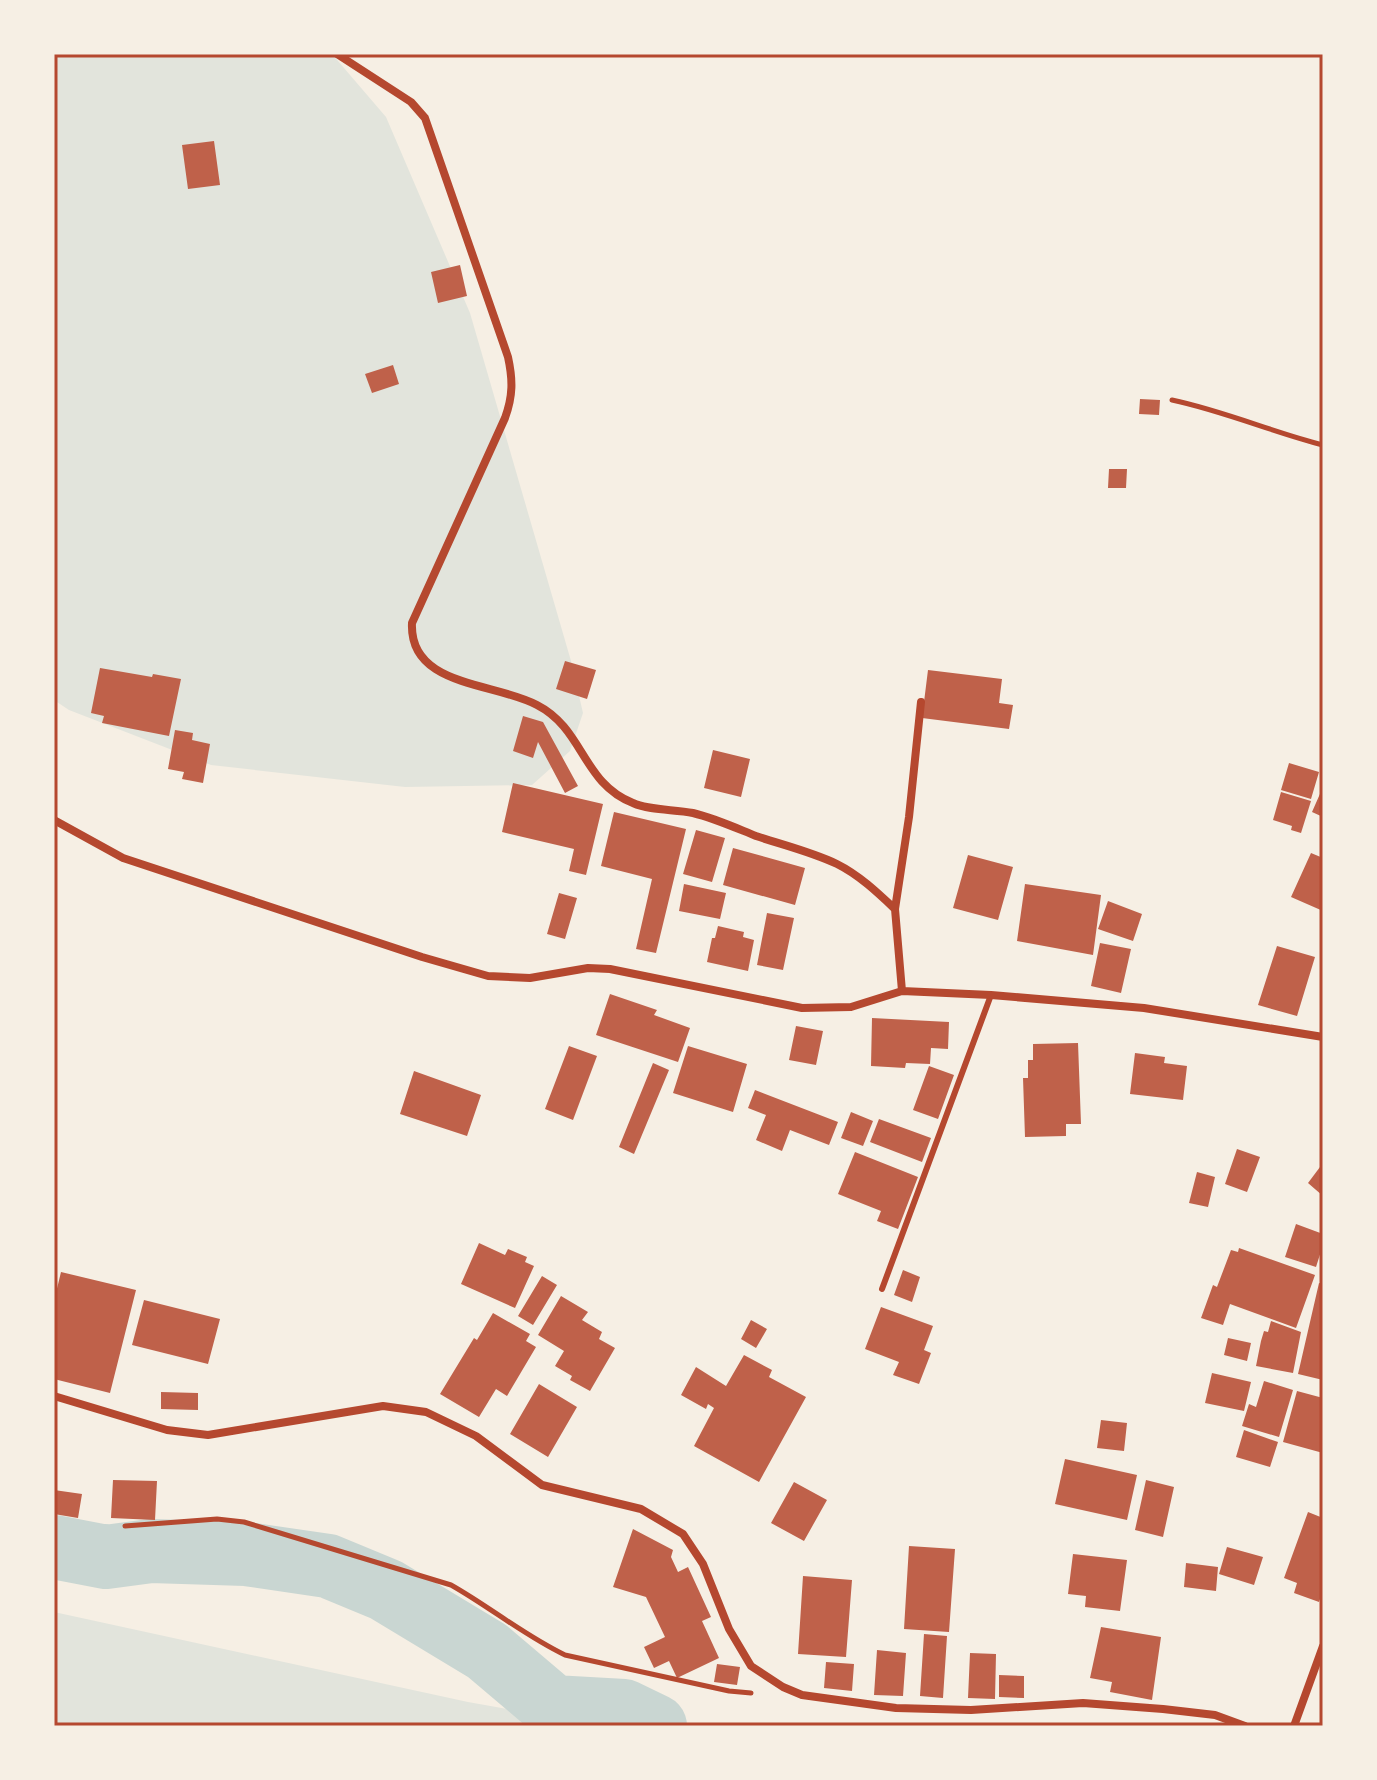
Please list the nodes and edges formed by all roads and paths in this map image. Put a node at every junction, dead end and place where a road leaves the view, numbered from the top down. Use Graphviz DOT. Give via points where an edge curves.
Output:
graph roads {
  1 [pos="337,54"];
  2 [pos="1172,400"];
  3 [pos="1323,445"];
  4 [pos="921,702"];
  5 [pos="54,820"];
  6 [pos="895,909"];
  7 [pos="902,991"];
  8 [pos="991,995"];
  9 [pos="1323,1037"];
  10 [pos="882,1289"];
  11 [pos="54,1396"];
  12 [pos="125,1526"];
  13 [pos="1323,1646"];
  14 [pos="783,1687"];
  15 [pos="1245,1726"];
  16 [pos="1294,1726"];
  1 -- 6 [label="street" via="411,102 425,118 513,378 505,418 412,623 411,639 421,659 439,673 550,711 573,735 598,780 633,804 694,814 837,864"];
  2 -- 3 [label="path"];
  4 -- 6 [label="street"];
  5 -- 7 [label="street" via="123,858 488,976 530,978 610,969 802,1008 851,1007"];
  6 -- 7 [label="street"];
  7 -- 8 [label="street"];
  8 -- 9 [label="street" via="1144,1008"];
  8 -- 10 [label="lane"];
  11 -- 14 [label="street" via="167,1430 208,1435 383,1406 426,1412 476,1436 542,1485 641,1509 683,1534 703,1564 729,1629 751,1666"];
  12 -- 14 [label="path" via="244,1522 451,1585 565,1655 729,1691"];
  13 -- 16 [label="street"];
  14 -- 15 [label="street" via="802,1695 896,1708 971,1710 1083,1703 1215,1715"];
}
